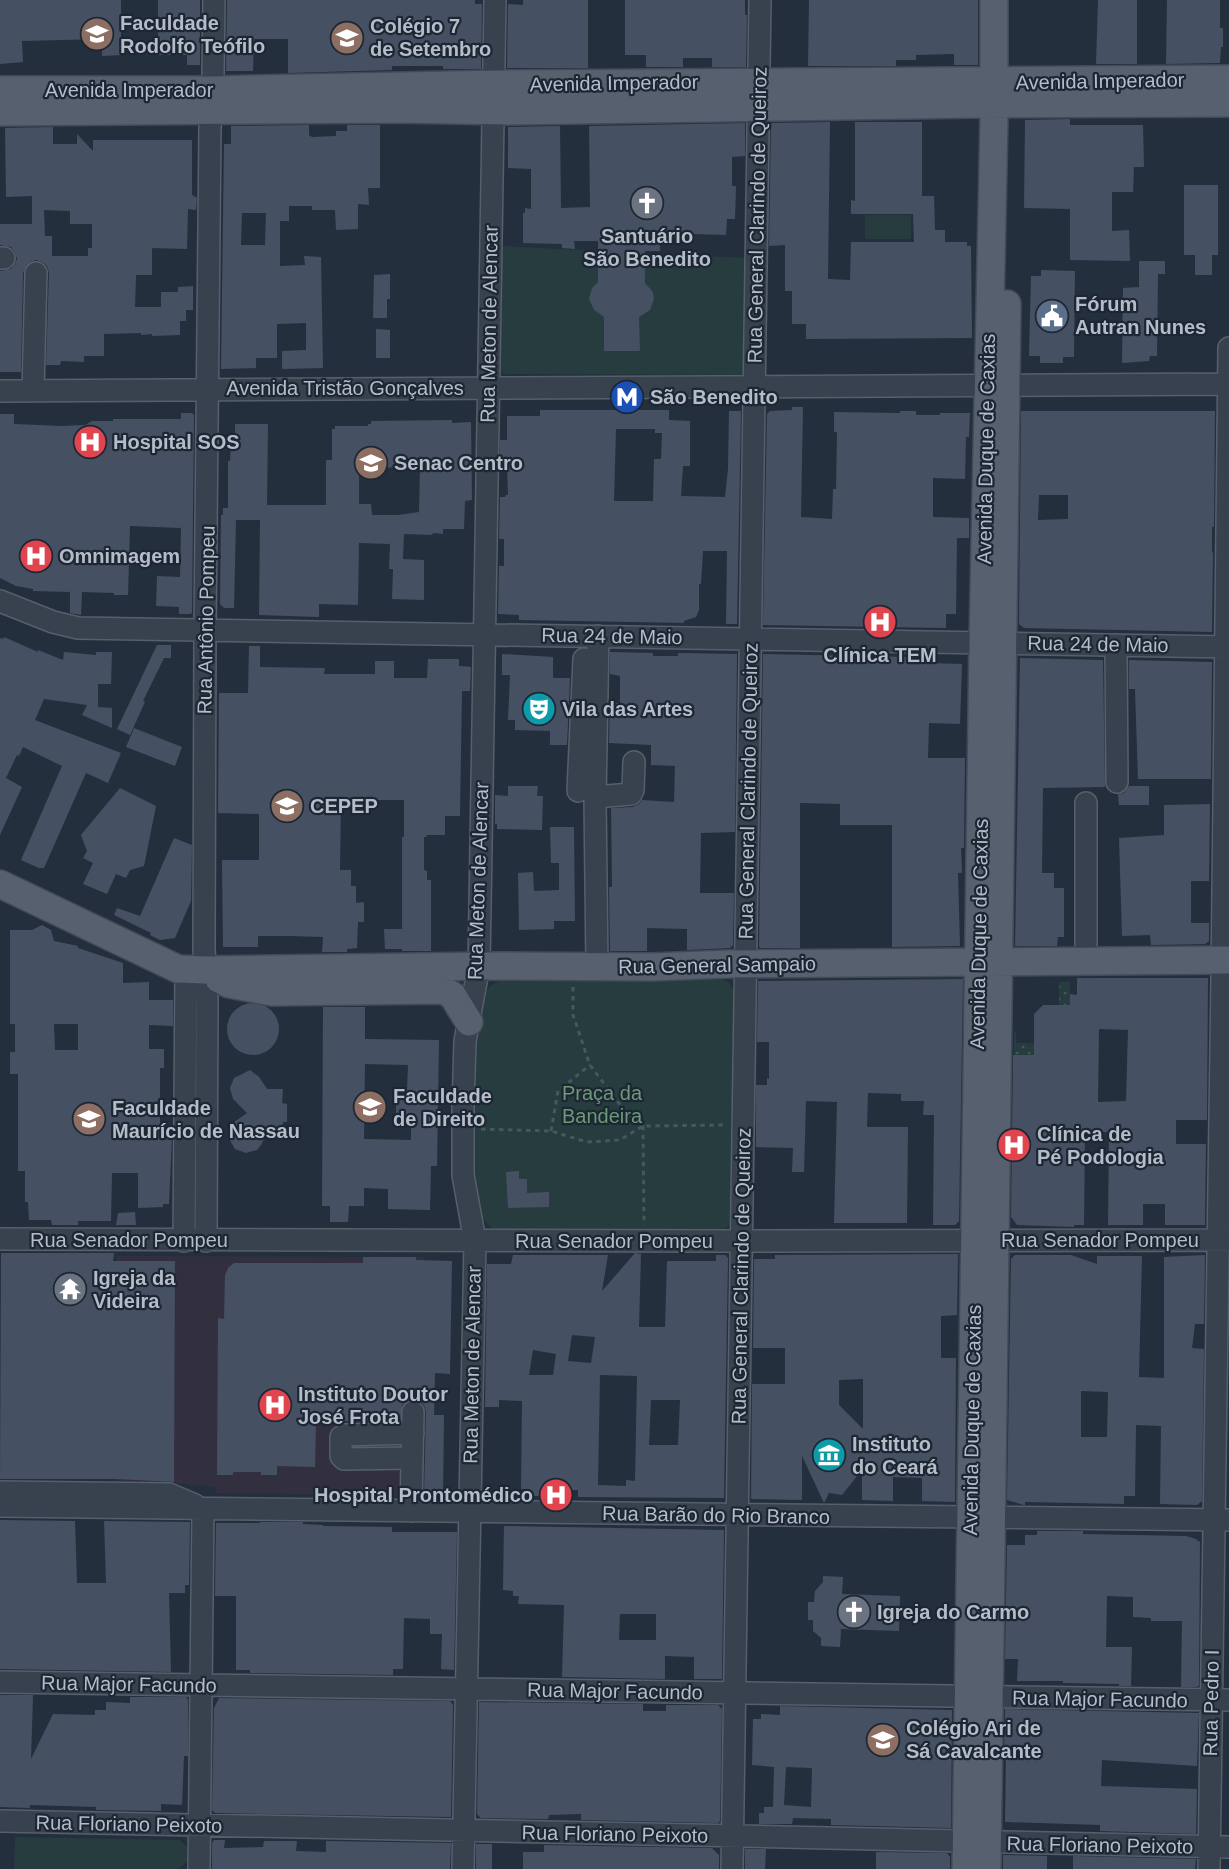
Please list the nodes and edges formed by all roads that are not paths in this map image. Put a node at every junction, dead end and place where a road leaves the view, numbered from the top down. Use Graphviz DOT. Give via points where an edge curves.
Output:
graph roads {
  1 [pos="214,0"];
  2 [pos="495,0"];
  3 [pos="760,0"];
  4 [pos="994,0"];
  5 [pos="1012,0"];
  6 [pos="1229,79"];
  7 [pos="0,90"];
  8 [pos="1002,93"];
  9 [pos="758,95"];
  10 [pos="493,98"];
  11 [pos="212,100"];
  12 [pos="1229,103"];
  13 [pos="0,112"];
  14 [pos="36,273"];
  15 [pos="1229,348"];
  16 [pos="1229,384"];
  17 [pos="754,386"];
  18 [pos="997,386"];
  19 [pos="488,387"];
  20 [pos="208,389"];
  21 [pos="0,391"];
  22 [pos="33,391"];
  23 [pos="0,601"];
  24 [pos="205,630"];
  25 [pos="484,634"];
  26 [pos="592,635"];
  27 [pos="750,639"];
  28 [pos="993,642"];
  29 [pos="1116,645"];
  30 [pos="1227,646"];
  31 [pos="634,762"];
  32 [pos="1117,782"];
  33 [pos="587,794"];
  34 [pos="1086,803"];
  35 [pos="0,885"];
  36 [pos="1226,960"];
  37 [pos="988,962"];
  38 [pos="1086,962"];
  39 [pos="745,964"];
  40 [pos="478,966"];
  41 [pos="597,967"];
  42 [pos="196,970"];
  43 [pos="469,1022"];
  44 [pos="0,1239"];
  45 [pos="1223,1239"];
  46 [pos="184,1241"];
  47 [pos="206,1241"];
  48 [pos="475,1241"];
  49 [pos="742,1241"];
  50 [pos="985,1241"];
  51 [pos="413,1412"];
  52 [pos="413,1433"];
  53 [pos="412,1458"];
  54 [pos="0,1492"];
  55 [pos="0,1506"];
  56 [pos="203,1509"];
  57 [pos="411,1511"];
  58 [pos="469,1511"];
  59 [pos="737,1514"];
  60 [pos="981,1518"];
  61 [pos="1221,1520"];
  62 [pos="0,1682"];
  63 [pos="201,1686"];
  64 [pos="466,1689"];
  65 [pos="735,1692"];
  66 [pos="978,1697"];
  67 [pos="1220,1700"];
  68 [pos="0,1821"];
  69 [pos="199,1825"];
  70 [pos="464,1831"];
  71 [pos="732,1835"];
  72 [pos="976,1842"];
  73 [pos="1219,1847"];
  74 [pos="1229,1857"];
  75 [pos="199,1869"];
  76 [pos="463,1869"];
  77 [pos="732,1869"];
  78 [pos="966,1869"];
  79 [pos="987,1869"];
  80 [pos="1209,1869"];
  81 [pos="1217,1869"];
  1 -- 11 [label="street, Rua Antônio Pompeu"];
  2 -- 10 [label="street, Rua Meton de Alencar"];
  3 -- 9 [label="street, Rua General Clarindo de Queiroz"];
  4 -- 8 [label="main road, Avenida Duque de Caxias"];
  5 -- 8 [label="main road, Avenida Duque de Caxias"];
  6 -- 8 [label="main road, Avenida Imperador"];
  7 -- 11 [label="main road, Avenida Imperador"];
  8 -- 9 [label="main road, Avenida Imperador"];
  8 -- 12 [label="main road, Avenida Imperador"];
  8 -- 18 [label="main road, Avenida Duque de Caxias"];
  9 -- 10 [label="main road, Avenida Imperador"];
  9 -- 17 [label="street, Rua General Clarindo de Queiroz"];
  10 -- 11 [label="main road, Avenida Imperador"];
  10 -- 19 [label="street, Rua Meton de Alencar"];
  11 -- 13 [label="main road, Avenida Imperador"];
  11 -- 20 [label="street, Rua Antônio Pompeu"];
  14 -- 22 [label="street"];
  15 -- 16 [label="street, Rua Pedro I"];
  16 -- 18 [label="street, Avenida Tristão Gonçalves"];
  16 -- 30 [label="street, Rua Pedro I"];
  17 -- 18 [label="street, Avenida Tristão Gonçalves"];
  17 -- 19 [label="street, Avenida Tristão Gonçalves"];
  17 -- 27 [label="street, Rua General Clarindo de Queiroz"];
  18 -- 28 [label="main road, Avenida Duque de Caxias"];
  19 -- 20 [label="street, Avenida Tristão Gonçalves"];
  19 -- 25 [label="street, Rua Meton de Alencar"];
  20 -- 22 [label="street, Avenida Tristão Gonçalves"];
  20 -- 24 [label="street, Rua Antônio Pompeu"];
  21 -- 22 [label="street, Avenida Tristão Gonçalves"];
  23 -- 24 [label="street, Rua 24 de Maio" via="78,628"];
  24 -- 25 [label="street, Rua 24 de Maio"];
  24 -- 42 [label="street, Rua Antônio Pompeu" via="204,949"];
  25 -- 26 [label="street, Rua 24 de Maio"];
  25 -- 40 [label="street, Rua Meton de Alencar"];
  26 -- 27 [label="street, Rua 24 de Maio"];
  26 -- 33 [label="street"];
  27 -- 28 [label="street, Rua 24 de Maio"];
  27 -- 39 [label="street, Rua General Clarindo de Queiroz"];
  28 -- 29 [label="street, Rua 24 de Maio"];
  28 -- 37 [label="main road, Avenida Duque de Caxias"];
  29 -- 30 [label="street, Rua 24 de Maio"];
  29 -- 32 [label="street"];
  30 -- 36 [label="street, Rua Pedro I"];
  31 -- 33 [label="street" via="631,794"];
  33 -- 41 [label="street"];
  34 -- 38 [label="street"];
  35 -- 42 [label="main road" via="178,969"];
  36 -- 38 [label="main road, Rua General Sampaio"];
  36 -- 45 [label="street, Rua Pedro I"];
  37 -- 38 [label="main road, Rua General Sampaio"];
  37 -- 39 [label="main road, Rua General Sampaio"];
  37 -- 50 [label="main road, Avenida Duque de Caxias"];
  39 -- 41 [label="main road, Rua General Sampaio"];
  39 -- 49 [label="street, Rua General Clarindo de Queiroz"];
  40 -- 41 [label="main road, Rua General Sampaio"];
  40 -- 42 [label="main road, Rua General Sampaio"];
  40 -- 43 [label="street, Rua Meton de Alencar"];
  42 -- 43 [label="main road" via="229,984 272,992 444,990 453,996"];
  42 -- 46 [label="street, Rua Antônio Pompeu"];
  42 -- 47 [label="street, Rua Antônio Pompeu" via="207,999"];
  43 -- 48 [label="street, Rua Meton de Alencar" via="463,1096 464,1175"];
  44 -- 46 [label="street, Rua Senador Pompeu"];
  45 -- 50 [label="street, Rua Senador Pompeu"];
  45 -- 61 [label="street, Rua Pedro I"];
  46 -- 47 [label="street, Rua Senador Pompeu"];
  47 -- 48 [label="street, Rua Senador Pompeu"];
  48 -- 49 [label="street, Rua Senador Pompeu"];
  48 -- 58 [label="street, Rua Meton de Alencar"];
  49 -- 50 [label="street, Rua Senador Pompeu"];
  49 -- 59 [label="street, Rua General Clarindo de Queiroz"];
  50 -- 60 [label="main road, Avenida Duque de Caxias"];
  51 -- 52 [label="street"];
  52 -- 53 [label="street"];
  52 -- 53 [label="street" via="341,1437 344,1459"];
  53 -- 57 [label="street"];
  54 -- 56 [label="street, Rua Barão do Rio Branco" via="169,1494"];
  55 -- 56 [label="street, Rua Barão do Rio Branco"];
  56 -- 57 [label="street, Rua Barão do Rio Branco"];
  56 -- 63 [label="street"];
  57 -- 58 [label="street, Rua Barão do Rio Branco"];
  58 -- 59 [label="street, Rua Barão do Rio Branco"];
  58 -- 64 [label="street, Rua Meton de Alencar"];
  59 -- 60 [label="street, Rua Barão do Rio Branco"];
  59 -- 65 [label="street, Rua General Clarindo de Queiroz"];
  60 -- 61 [label="street, Rua Barão do Rio Branco"];
  60 -- 66 [label="main road, Avenida Duque de Caxias"];
  61 -- 67 [label="street, Rua Pedro I"];
  62 -- 63 [label="street, Rua Major Facundo"];
  63 -- 64 [label="street, Rua Major Facundo"];
  63 -- 69 [label="street"];
  64 -- 65 [label="street, Rua Major Facundo"];
  64 -- 70 [label="street, Rua Meton de Alencar"];
  65 -- 66 [label="street, Rua Major Facundo"];
  65 -- 71 [label="street, Rua General Clarindo de Queiroz"];
  66 -- 67 [label="street, Rua Major Facundo"];
  66 -- 72 [label="main road, Avenida Duque de Caxias"];
  67 -- 73 [label="street, Rua Pedro I"];
  68 -- 69 [label="street, Rua Floriano Peixoto"];
  69 -- 70 [label="street, Rua Floriano Peixoto"];
  69 -- 75 [label="street"];
  70 -- 71 [label="street, Rua Floriano Peixoto"];
  70 -- 76 [label="street, Rua Meton de Alencar"];
  71 -- 72 [label="street, Rua Floriano Peixoto"];
  71 -- 77 [label="street, Rua General Clarindo de Queiroz"];
  72 -- 73 [label="street, Rua Floriano Peixoto"];
  72 -- 78 [label="main road, Avenida Duque de Caxias"];
  72 -- 79 [label="main road, Avenida Duque de Caxias"];
  73 -- 80 [label="street, Rua Pedro I"];
  74 -- 81 [label="street" via="1223,1858"];
}
